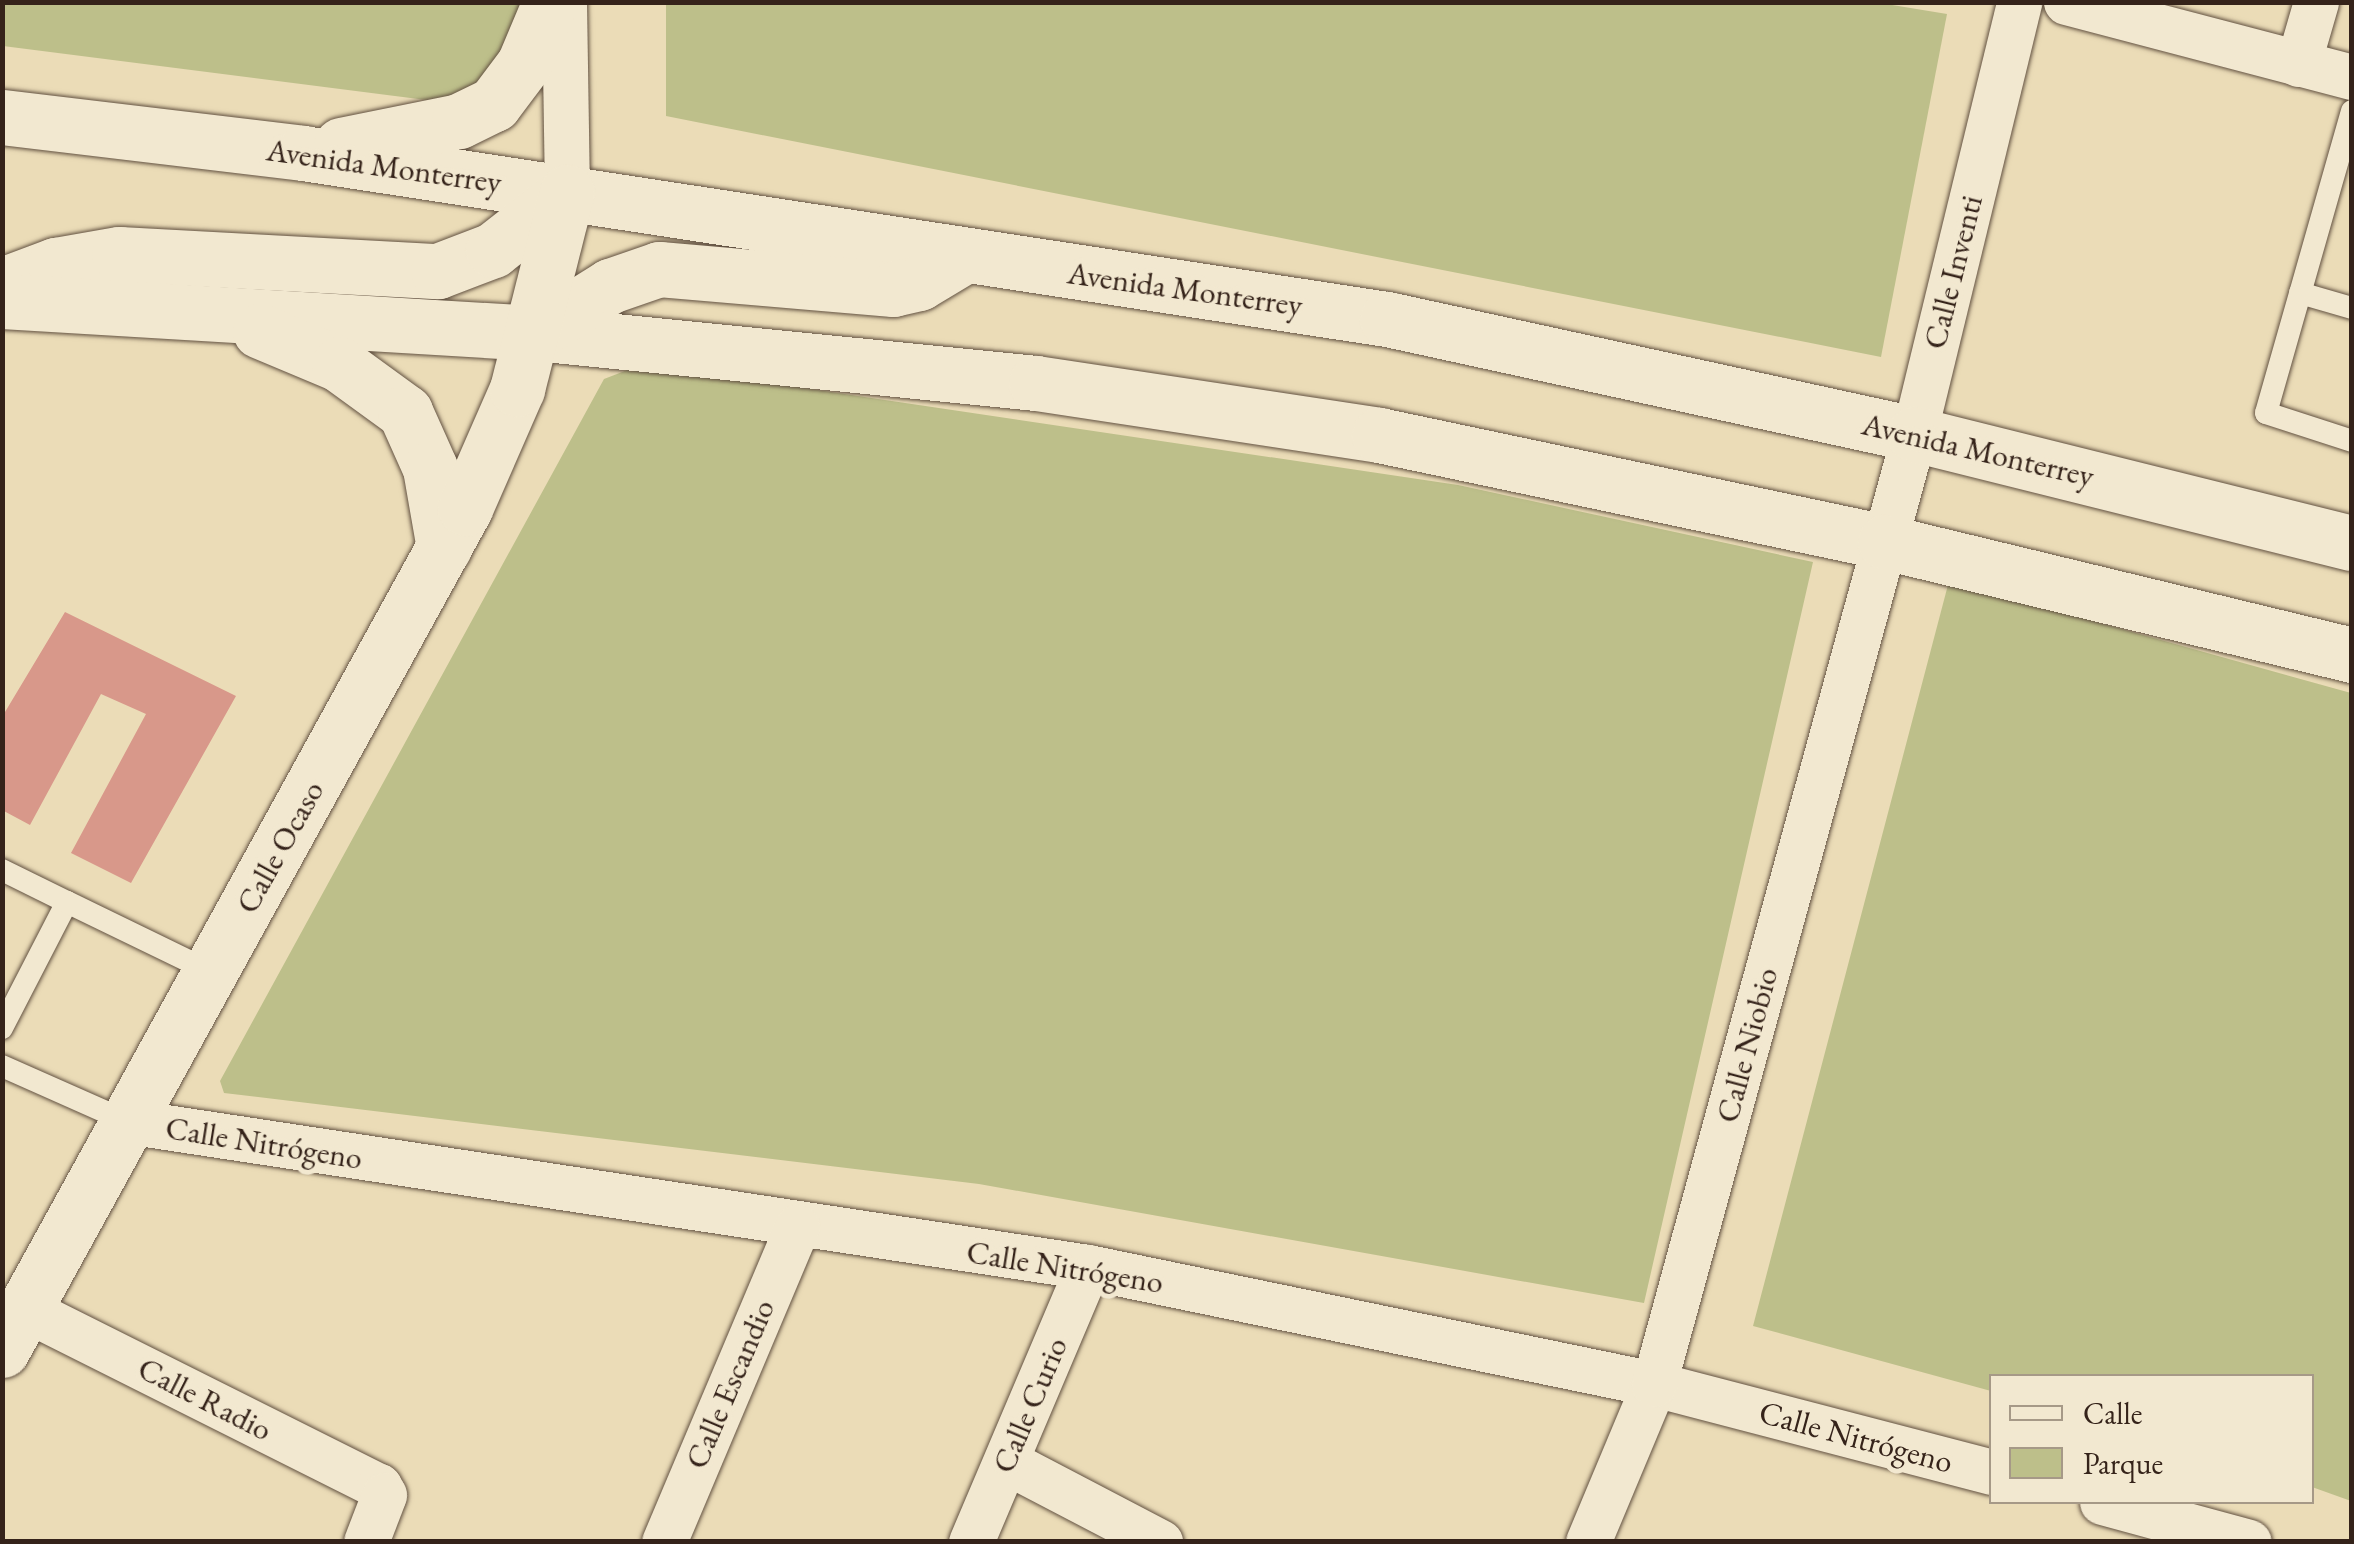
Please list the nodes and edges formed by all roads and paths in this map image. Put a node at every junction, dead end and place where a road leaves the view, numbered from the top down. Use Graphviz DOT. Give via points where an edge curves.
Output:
graph roads {
  1 [pos="550,2"];
  2 [pos="564,2"];
  3 [pos="2019,2"];
  4 [pos="2066,2"];
  5 [pos="2316,2"];
  6 [pos="2298,64"];
  7 [pos="2352,77"];
  8 [pos="2352,110"];
  9 [pos="2,117"];
  10 [pos="303,153"];
  11 [pos="568,192"];
  12 [pos="964,256"];
  13 [pos="2,284"];
  14 [pos="2300,293"];
  15 [pos="2,302"];
  16 [pos="2352,308"];
  17 [pos="215,313"];
  18 [pos="535,333"];
  19 [pos="1914,434"];
  20 [pos="2352,441"];
  21 [pos="1885,542"];
  22 [pos="2352,543"];
  23 [pos="444,548"];
  24 [pos="2352,655"];
  25 [pos="2,870"];
  26 [pos="67,902"];
  27 [pos="211,972"];
  28 [pos="2,1028"];
  29 [pos="2,1066"];
  30 [pos="126,1121"];
  31 [pos="797,1226"];
  32 [pos="1088,1267"];
  33 [pos="14,1330"];
  34 [pos="1654,1384"];
  35 [pos="1007,1462"];
  36 [pos="1989,1471"];
  37 [pos="2109,1504"];
  38 [pos="2222,1538"];
  39 [pos="366,1542"];
  40 [pos="664,1542"];
  41 [pos="971,1542"];
  42 [pos="1160,1542"];
  43 [pos="1588,1542"];
  1 -- 10 [label="main road" via="513,82 481,112"];
  2 -- 11 [label="street"];
  3 -- 19 [label="street, Calle Inventi"];
  4 -- 6 [label="street"];
  5 -- 6 [label="street"];
  6 -- 7 [label="street"];
  8 -- 14 [label="lane"];
  9 -- 10 [label="main road, Avenida Monterrey"];
  10 -- 11 [label="main road, Avenida Monterrey"];
  11 -- 12 [label="main road, Avenida Monterrey"];
  11 -- 13 [label="main road" via="493,250 438,271 118,254 55,265"];
  11 -- 18 [label="main road, Calle Ocaso"];
  12 -- 18 [label="main road" via="919,283 893,288 659,268 610,286"];
  12 -- 19 [label="main road, Avenida Monterrey" via="1388,318"];
  14 -- 16 [label="lane"];
  14 -- 20 [label="lane" via="2267,416"];
  15 -- 17 [label="main road"];
  17 -- 18 [label="main road"];
  17 -- 23 [label="main road" via="339,364 405,412 430,468"];
  18 -- 21 [label="main road" via="1036,384 1380,435"];
  18 -- 23 [label="main road, Calle Ocaso" via="501,430"];
  19 -- 21 [label="street, Calle Inventi"];
  19 -- 22 [label="main road, Avenida Monterrey"];
  21 -- 24 [label="main road"];
  21 -- 34 [label="street, Calle Niobio"];
  23 -- 27 [label="main road, Calle Ocaso"];
  25 -- 26 [label="lane"];
  26 -- 27 [label="lane"];
  26 -- 28 [label="lane"];
  27 -- 30 [label="main road, Calle Ocaso"];
  29 -- 30 [label="lane"];
  30 -- 31 [label="street, Calle Nitrógeno"];
  30 -- 33 [label="main road, Calle Ocaso"];
  31 -- 32 [label="street, Calle Nitrógeno"];
  31 -- 40 [label="street, Calle Escandio"];
  32 -- 34 [label="street, Calle Nitrógeno"];
  32 -- 35 [label="street, Calle Curio"];
  33 -- 39 [label="street, Calle Radio" via="384,1492"];
  34 -- 36 [label="street, Calle Nitrógeno"];
  34 -- 43 [label="street, Calle Niobio"];
  35 -- 41 [label="street, Calle Curio"];
  35 -- 42 [label="street"];
  37 -- 38 [label="street"];
}
